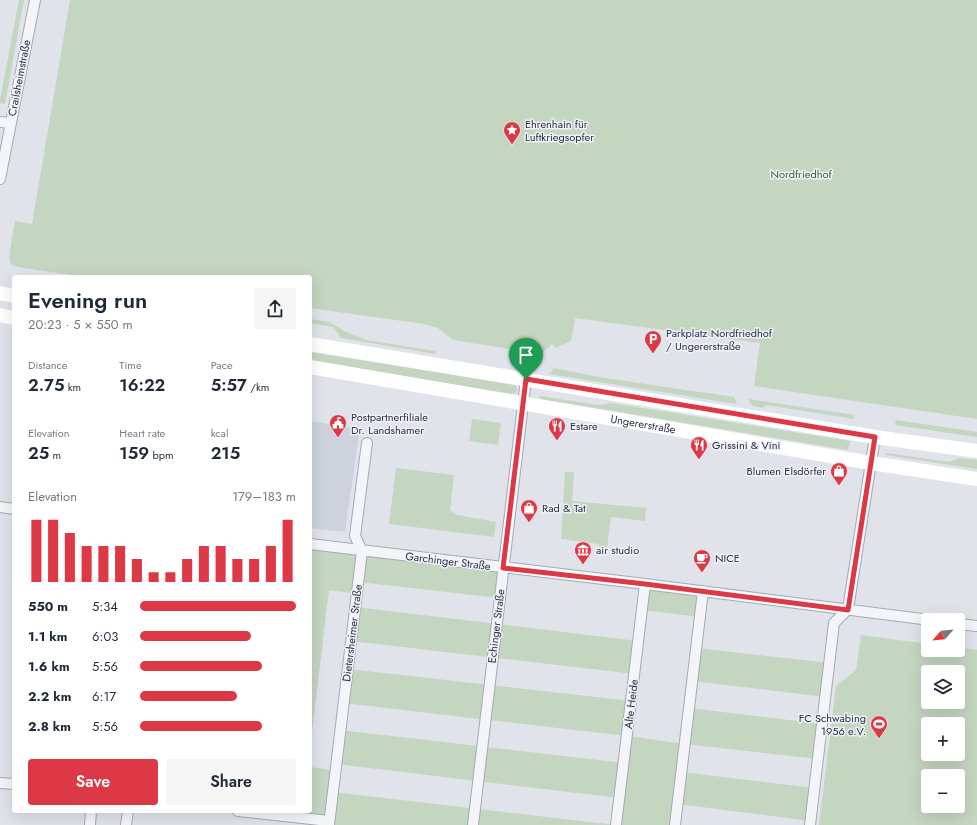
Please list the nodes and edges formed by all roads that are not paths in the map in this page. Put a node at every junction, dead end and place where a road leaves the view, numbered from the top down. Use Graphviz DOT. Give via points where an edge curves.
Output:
graph roads {
  1 [pos="35,0"];
  2 [pos="0,122"];
  3 [pos="11,123"];
  4 [pos="0,179"];
  5 [pos="0,293"];
  6 [pos="12,296"];
  7 [pos="0,315"];
  8 [pos="12,318"];
  9 [pos="312,344"];
  10 [pos="312,367"];
  11 [pos="526,379"];
  12 [pos="522,402"];
  13 [pos="875,437"];
  14 [pos="367,443"];
  15 [pos="977,451"];
  16 [pos="871,463"];
  17 [pos="977,479"];
  18 [pos="0,507"];
  19 [pos="12,509"];
  20 [pos="312,544"];
  21 [pos="362,551"];
  22 [pos="503,568"];
  23 [pos="645,584"];
  24 [pos="703,591"];
  25 [pos="848,610"];
  26 [pos="921,619"];
  27 [pos="965,625"];
  28 [pos="977,626"];
  29 [pos="0,783"];
  30 [pos="12,784"];
  31 [pos="91,813"];
  32 [pos="128,813"];
  33 [pos="253,813"];
  34 [pos="329,823"];
  35 [pos="90,825"];
  36 [pos="126,825"];
  37 [pos="472,825"];
  38 [pos="616,825"];
  39 [pos="675,825"];
  40 [pos="810,825"];
  1 -- 3 [label="street, Crailsheimstraße"];
  2 -- 3 [label="street"];
  3 -- 4 [label="street, Crailsheimstraße"];
  5 -- 6 [label="main road"];
  7 -- 8 [label="main road"];
  9 -- 11 [label="main road"];
  10 -- 12 [label="main road, Ungererstraße"];
  11 -- 12 [label="street, Echinger Straße"];
  11 -- 13 [label="main road"];
  12 -- 16 [label="main road, Ungererstraße"];
  12 -- 22 [label="street, Echinger Straße"];
  13 -- 15 [label="main road"];
  13 -- 16 [label="street"];
  14 -- 21 [label="street, Dietersheimer Straße" via="355,536"];
  16 -- 17 [label="main road, Ungererstraße"];
  16 -- 25 [label="street"];
  18 -- 19 [label="street"];
  20 -- 21 [label="street, Garchinger Straße"];
  21 -- 22 [label="street, Garchinger Straße"];
  21 -- 34 [label="street, Dietersheimer Straße"];
  22 -- 23 [label="street, Garchinger Straße"];
  22 -- 37 [label="street, Echinger Straße"];
  23 -- 24 [label="street, Garchinger Straße"];
  23 -- 38 [label="street, Alte Heide"];
  24 -- 25 [label="street, Garchinger Straße"];
  24 -- 39 [label="street"];
  25 -- 26 [label="street, Garchinger Straße"];
  25 -- 40 [label="street" via="834,623"];
  27 -- 28 [label="street"];
  29 -- 30 [label="street"];
  31 -- 35 [label="street"];
  32 -- 36 [label="street"];
  33 -- 34 [label="street"];
}
